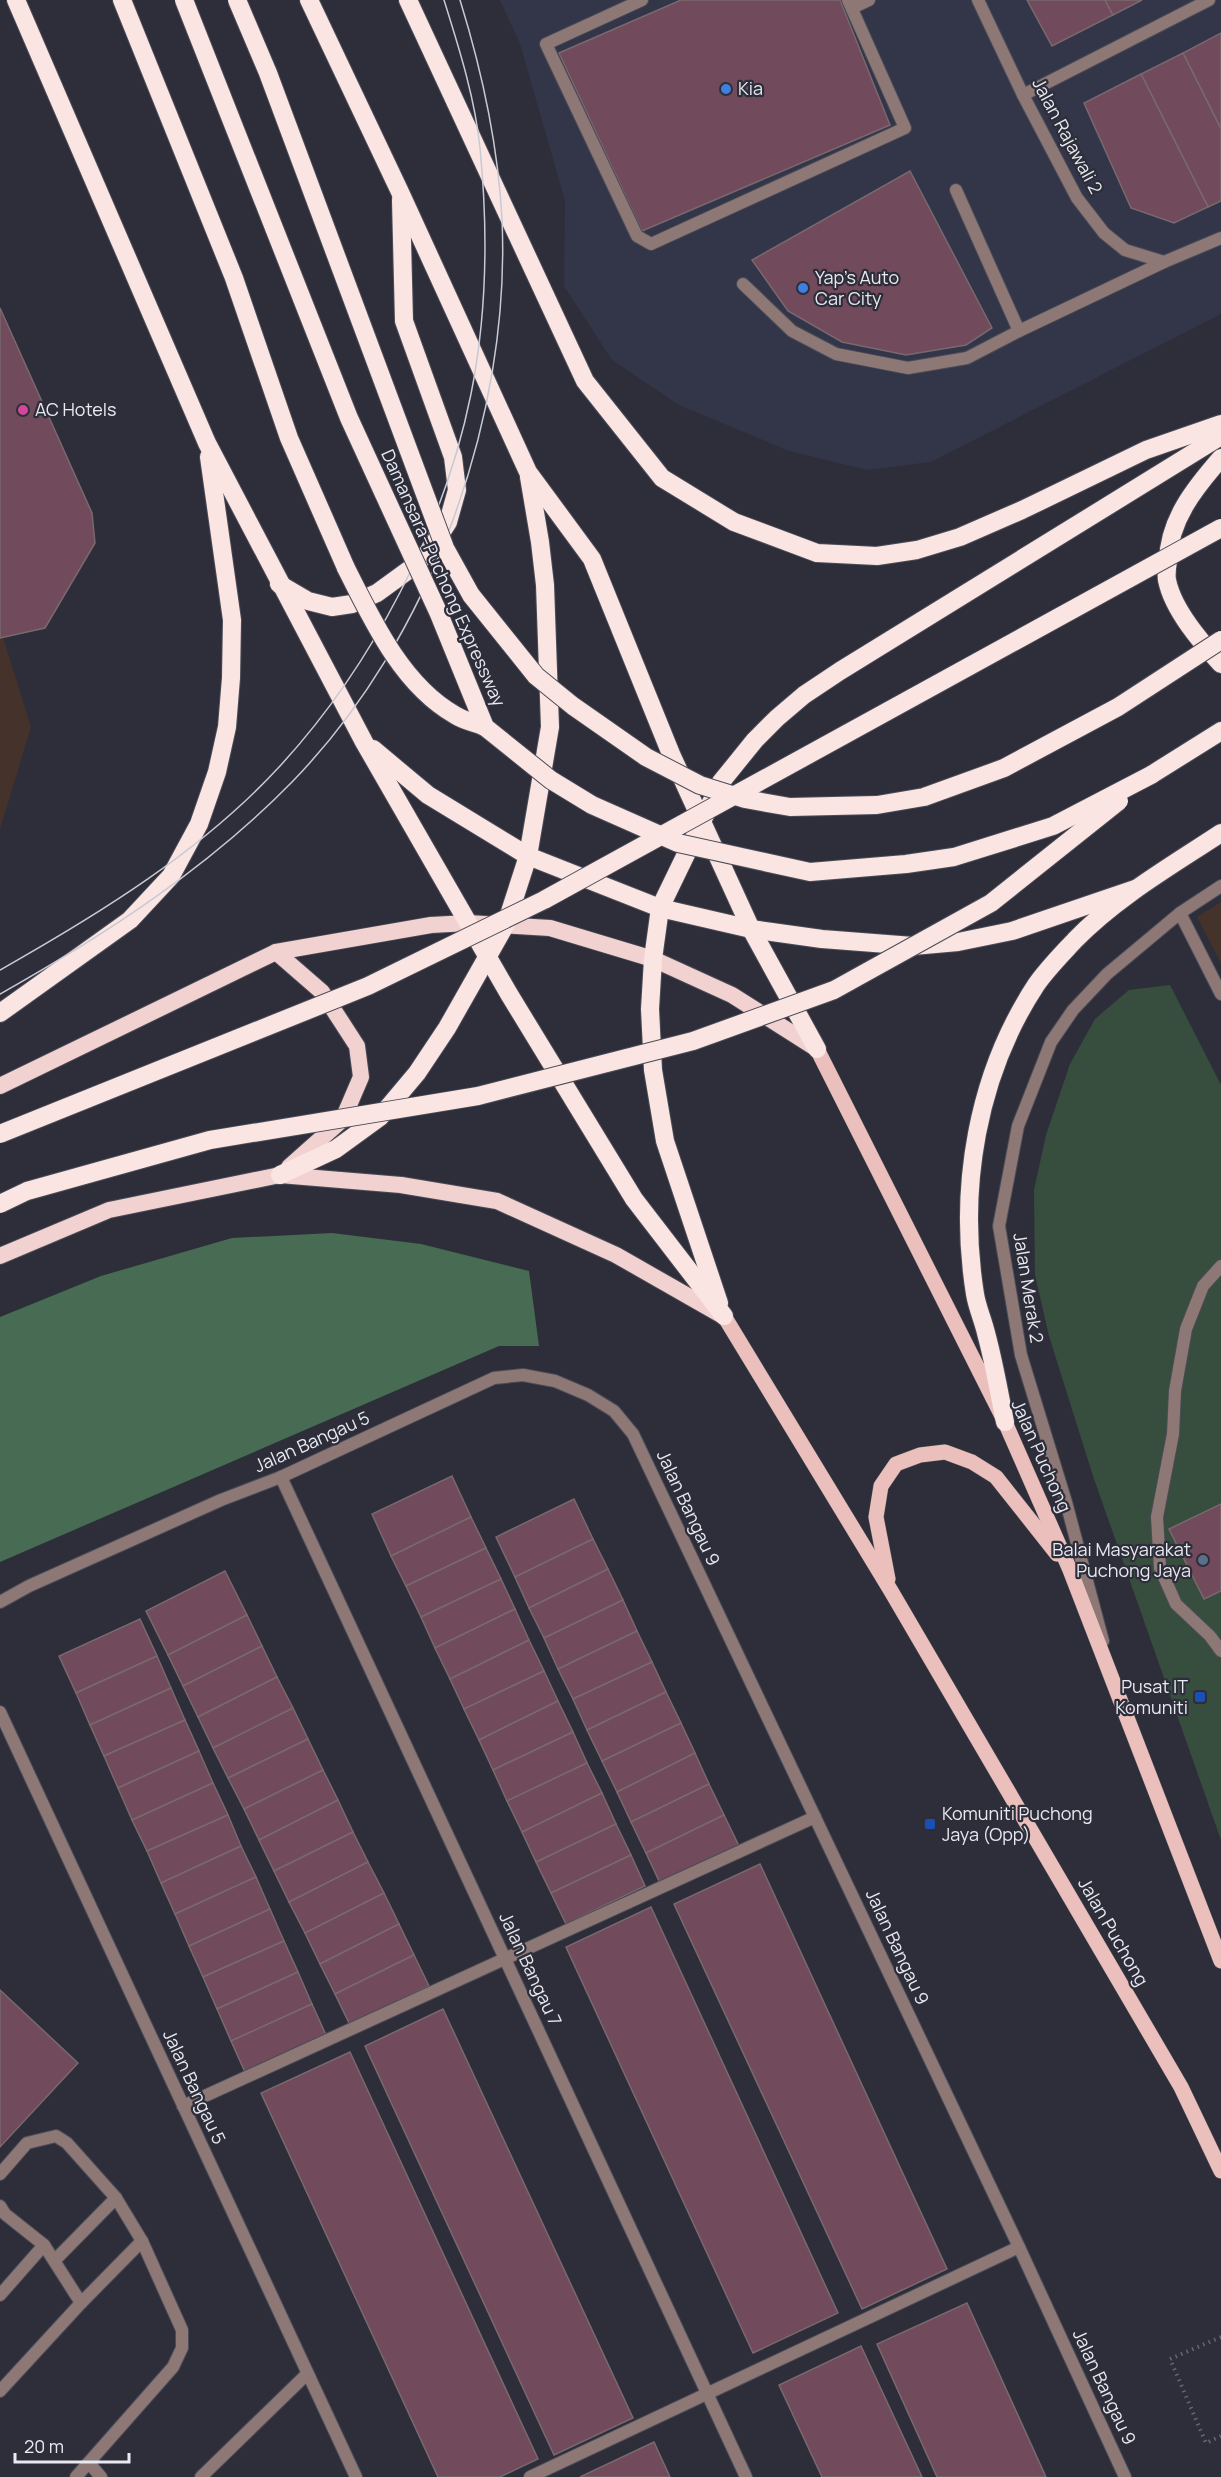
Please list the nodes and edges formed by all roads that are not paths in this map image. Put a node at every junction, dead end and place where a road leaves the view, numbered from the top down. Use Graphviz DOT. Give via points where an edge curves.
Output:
graph roads {
  1 [pos="16,0"];
  2 [pos="122,0"];
  3 [pos="184,0"];
  4 [pos="237,0"];
  5 [pos="309,0"];
  6 [pos="408,0"];
  7 [pos="642,0"];
  8 [pos="869,0"];
  9 [pos="978,0"];
  10 [pos="1209,0"];
  11 [pos="850,4"];
  12 [pos="1023,95"];
  13 [pos="956,190"];
  14 [pos="400,192"];
  15 [pos="1221,238"];
  16 [pos="1164,262"];
  17 [pos="742,284"];
  18 [pos="1019,331"];
  19 [pos="1221,424"];
  20 [pos="1221,436"];
  21 [pos="207,443"];
  22 [pos="1221,458"];
  23 [pos="528,472"];
  24 [pos="1221,528"];
  25 [pos="279,584"];
  26 [pos="1221,640"];
  27 [pos="1221,664"];
  28 [pos="486,727"];
  29 [pos="1221,731"];
  30 [pos="364,742"];
  31 [pos="1151,775"];
  32 [pos="703,824"];
  33 [pos="1221,833"];
  34 [pos="528,856"];
  35 [pos="1221,886"];
  36 [pos="1135,889"];
  37 [pos="660,908"];
  38 [pos="1180,913"];
  39 [pos="468,922"];
  40 [pos="506,924"];
  41 [pos="751,929"];
  42 [pos="276,952"];
  43 [pos="487,957"];
  44 [pos="653,959"];
  45 [pos="1221,994"];
  46 [pos="0,1013"];
  47 [pos="818,1049"];
  48 [pos="0,1086"];
  49 [pos="0,1134"];
  50 [pos="280,1175"];
  51 [pos="0,1204"];
  52 [pos="0,1256"];
  53 [pos="1221,1266"];
  54 [pos="724,1316"];
  55 [pos="1005,1422"];
  56 [pos="633,1434"];
  57 [pos="281,1477"];
  58 [pos="1070,1570"];
  59 [pos="891,1591"];
  60 [pos="0,1602"];
  61 [pos="1221,1651"];
  62 [pos="1118,1694"];
  63 [pos="0,1712"];
  64 [pos="815,1817"];
  65 [pos="505,1959"];
  66 [pos="1221,1961"];
  67 [pos="183,2106"];
  68 [pos="1221,2171"];
  69 [pos="0,2174"];
  70 [pos="116,2198"];
  71 [pos="0,2206"];
  72 [pos="142,2241"];
  73 [pos="44,2245"];
  74 [pos="1019,2247"];
  75 [pos="55,2260"];
  76 [pos="0,2295"];
  77 [pos="81,2303"];
  78 [pos="308,2374"];
  79 [pos="0,2391"];
  80 [pos="707,2394"];
  81 [pos="89,2463"];
  82 [pos="76,2477"];
  83 [pos="101,2477"];
  84 [pos="201,2477"];
  85 [pos="356,2477"];
  86 [pos="530,2477"];
  87 [pos="746,2477"];
  88 [pos="1125,2477"];
  1 -- 21 [label="highway"];
  2 -- 28 [label="highway, bridge" via="234,278 289,438 367,611 415,683 456,716"];
  3 -- 28 [label="highway, Damansara–Puchong Expressway, bridge" via="349,418"];
  4 -- 26 [label="highway, Damansara–Puchong Expressway, bridge" via="268,73 445,548 471,595 536,675 646,757 700,785 790,807 877,805 924,797 1004,768 1118,707"];
  5 -- 14 [label="highway"];
  6 -- 19 [label="highway" via="585,381 662,478 734,522 818,553 877,556 917,550 960,537 1022,510 1146,450"];
  7 -- 11 [label="street" via="546,44 637,236 651,244 905,128"];
  8 -- 11 [label="street"];
  9 -- 12 [label="street, Jalan Rajawali 2"];
  10 -- 12 [label="street"];
  12 -- 16 [label="street, Jalan Rajawali 2" via="1077,198 1104,233 1125,250"];
  13 -- 18 [label="street"];
  14 -- 23 [label="highway"];
  14 -- 25 [label="highway" via="404,321 453,457 457,490 448,522 428,553 410,569 377,593 352,604 332,607 308,601"];
  15 -- 16 [label="street"];
  16 -- 18 [label="street"];
  17 -- 18 [label="street" via="792,332 827,350 908,368 967,358"];
  20 -- 32 [label="highway" via="804,695 755,740 721,782"];
  21 -- 25 [label="highway"];
  21 -- 46 [label="highway" via="232,620 227,727 199,824 171,876 130,920"];
  22 -- 27 [label="highway" via="1203,478 1168,540 1167,579 1196,636"];
  23 -- 32 [label="highway" via="592,559 670,754"];
  23 -- 34 [label="highway" via="545,585 550,727"];
  24 -- 49 [label="highway, bridge" via="544,900 368,986"];
  25 -- 30 [label="highway"];
  28 -- 31 [label="highway, Damansara–Puchong Expressway, bridge" via="551,780 592,805 678,843 810,872 954,857 1053,826"];
  29 -- 31 [label="highway, Damansara–Puchong Expressway"];
  30 -- 34 [label="highway" via="428,795"];
  30 -- 39 [label="highway"];
  31 -- 51 [label="highway, bridge" via="991,903 834,990 693,1041 478,1096 210,1140 27,1191"];
  32 -- 37 [label="highway"];
  32 -- 41 [label="highway"];
  33 -- 36 [label="highway"];
  34 -- 37 [label="highway"];
  34 -- 40 [label="highway"];
  35 -- 38 [label="street, Jalan Merak 2"];
  36 -- 41 [label="highway" via="1012,931 958,942 914,946"];
  36 -- 55 [label="highway" via="1076,939 1037,983 1010,1032 988,1089 972,1153 969,1207 975,1295"];
  37 -- 41 [label="highway"];
  37 -- 44 [label="highway"];
  38 -- 45 [label="street"];
  38 -- 62 [label="street, Jalan Merak 2" via="1107,974 1073,1010 1051,1042 1018,1126 999,1226 1021,1355"];
  39 -- 40 [label="highway"];
  39 -- 42 [label="highway"];
  39 -- 43 [label="highway"];
  40 -- 43 [label="highway"];
  40 -- 44 [label="highway" via="550,928"];
  41 -- 47 [label="highway"];
  42 -- 48 [label="highway"];
  42 -- 50 [label="highway" via="322,992 357,1046 361,1077 343,1119"];
  43 -- 50 [label="highway" via="447,1029 380,1117 336,1149"];
  43 -- 54 [label="highway" via="634,1199"];
  44 -- 47 [label="highway" via="732,995"];
  44 -- 54 [label="highway" via="653,1070 665,1141"];
  47 -- 55 [label="main road, Jalan Puchong"];
  50 -- 52 [label="highway" via="110,1210"];
  50 -- 54 [label="highway" via="401,1185 497,1201 616,1255"];
  53 -- 61 [label="street" via="1203,1286 1186,1329 1175,1391 1173,1434 1157,1517 1160,1568 1176,1604"];
  54 -- 59 [label="main road, Jalan Puchong"];
  55 -- 58 [label="main road, Jalan Puchong"];
  56 -- 57 [label="street, Jalan Bangau 5" via="614,1411 555,1381 524,1375 494,1378"];
  56 -- 64 [label="street, Jalan Bangau 9"];
  57 -- 60 [label="street, Jalan Bangau 5" via="221,1500"];
  57 -- 65 [label="street, Jalan Bangau 7"];
  58 -- 59 [label="main road" via="996,1477 945,1452 920,1455 896,1464 881,1486 876,1517"];
  58 -- 62 [label="main road, Jalan Puchong"];
  59 -- 68 [label="main road, Jalan Puchong" via="1181,2087"];
  62 -- 66 [label="main road, Jalan Puchong"];
  63 -- 67 [label="street, Jalan Bangau 5"];
  64 -- 65 [label="street"];
  64 -- 74 [label="street, Jalan Bangau 9"];
  65 -- 67 [label="street"];
  65 -- 80 [label="street, Jalan Bangau 7"];
  67 -- 78 [label="street, Jalan Bangau 5"];
  69 -- 70 [label="street" via="27,2143 56,2136 67,2142"];
  70 -- 72 [label="street"];
  70 -- 75 [label="street"];
  71 -- 73 [label="street"];
  72 -- 77 [label="street"];
  72 -- 81 [label="street" via="175,2311 182,2330 182,2348 160,2384"];
  73 -- 75 [label="street"];
  73 -- 76 [label="street"];
  74 -- 80 [label="street"];
  74 -- 88 [label="street, Jalan Bangau 9"];
  75 -- 77 [label="street"];
  77 -- 79 [label="street"];
  78 -- 84 [label="street"];
  78 -- 85 [label="street, Jalan Bangau 5"];
  80 -- 86 [label="street"];
  80 -- 87 [label="street, Jalan Bangau 7"];
  81 -- 82 [label="street"];
  81 -- 83 [label="street"];
}
